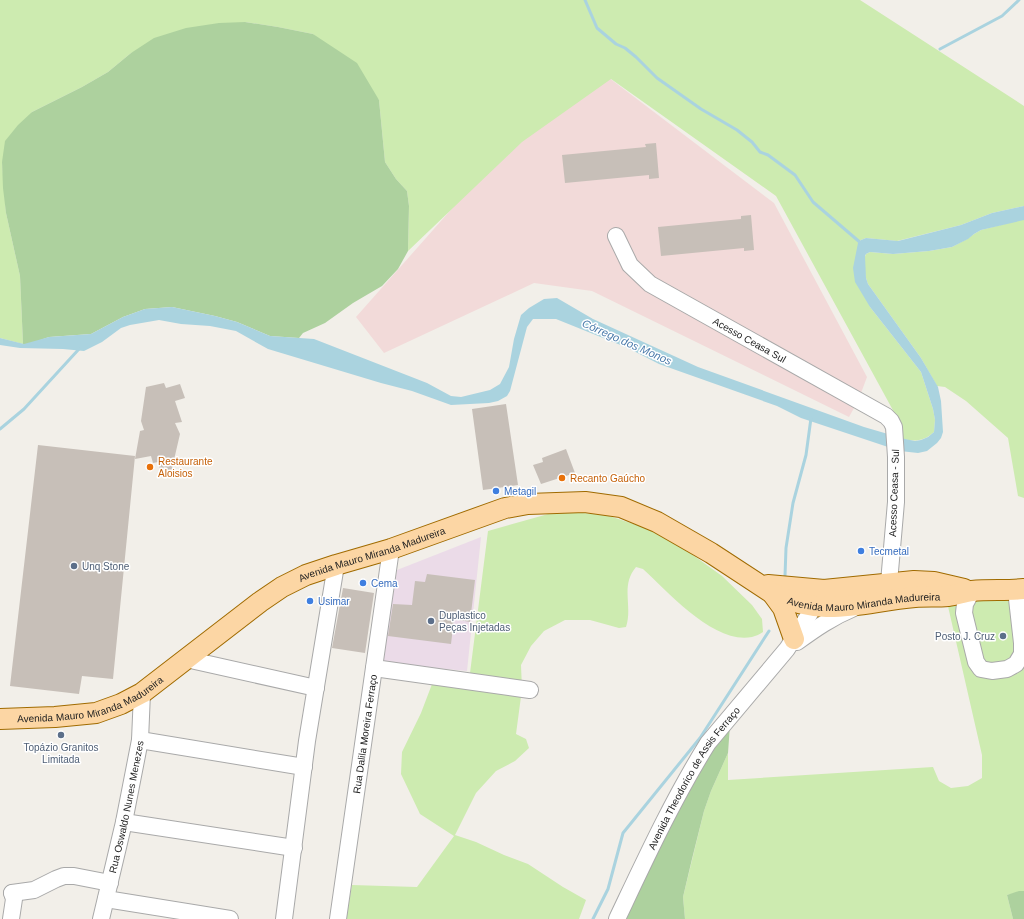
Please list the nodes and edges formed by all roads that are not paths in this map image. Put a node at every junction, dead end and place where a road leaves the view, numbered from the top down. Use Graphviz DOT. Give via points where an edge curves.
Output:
graph roads {
  1 [pos="616,236"];
  2 [pos="895,432"];
  3 [pos="391,549"];
  4 [pos="336,565"];
  5 [pos="766,589"];
  6 [pos="1020,589"];
  7 [pos="972,591"];
  8 [pos="888,592"];
  9 [pos="820,598"];
  10 [pos="860,606"];
  11 [pos="791,644"];
  12 [pos="186,659"];
  13 [pos="374,668"];
  14 [pos="316,688"];
  15 [pos="530,690"];
  16 [pos="142,693"];
  17 [pos="0,719"];
  18 [pos="140,740"];
  19 [pos="304,767"];
  20 [pos="124,822"];
  21 [pos="294,848"];
  22 [pos="110,883"];
  23 [pos="6,890"];
  24 [pos="106,899"];
  25 [pos="11,919"];
  26 [pos="101,919"];
  27 [pos="230,919"];
  28 [pos="284,919"];
  29 [pos="338,919"];
  30 [pos="617,919"];
  1 -- 2 [label="street, Acesso Ceasa Sul" via="630,265 650,284 886,416"];
  2 -- 8 [label="street, Acesso Ceasa - Sul" via="896,502"];
  3 -- 4 [label="main road, Avenida Mauro Miranda Madureira"];
  3 -- 5 [label="main road, Avenida Mauro Miranda Madureira" via="505,508 528,504 586,502 620,507 657,522"];
  3 -- 13 [label="street, Rua Dalila Moreira Ferraço"];
  4 -- 12 [label="main road, Avenida Mauro Miranda Madureira" via="306,575 282,587"];
  4 -- 14 [label="street"];
  5 -- 9 [label="main road, Avenida Mauro Miranda Madureira"];
  5 -- 11 [label="main road" via="783,608"];
  6 -- 7 [label="main road, Avenida Mauro Miranda Madureira"];
  6 -- 7 [label="street" via="1022,654 1016,664 992,672 981,669 976,662 964,613 965,604"];
  7 -- 8 [label="main road, Avenida Mauro Miranda Madureira" via="950,596 915,597"];
  8 -- 9 [label="main road, Avenida Mauro Miranda Madureira"];
  8 -- 10 [label="main road, Avenida Mauro Miranda Madureira"];
  9 -- 10 [label="main road, Avenida Mauro Miranda Madureira" via="825,608"];
  9 -- 11 [label="street, Avenida Theodorico de Assis Ferraço"];
  10 -- 11 [label="street, Avenida Theodorico de Assis Ferraço" via="824,622"];
  11 -- 30 [label="street, Avenida Theodorico de Assis Ferraço" via="708,743 648,853"];
  12 -- 14 [label="street"];
  12 -- 16 [label="main road, Avenida Mauro Miranda Madureira"];
  13 -- 15 [label="street"];
  13 -- 29 [label="street, Rua Dalila Moreira Ferraço"];
  14 -- 19 [label="street"];
  16 -- 17 [label="main road, Avenida Mauro Miranda Madureira" via="96,713"];
  16 -- 18 [label="street, Rua Oswaldo Nunes Menezes"];
  18 -- 19 [label="street"];
  18 -- 20 [label="street, Rua Oswaldo Nunes Menezes"];
  19 -- 21 [label="street"];
  20 -- 21 [label="street"];
  20 -- 22 [label="street, Rua Oswaldo Nunes Menezes"];
  21 -- 28 [label="street"];
  22 -- 23 [label="street" via="64,876 34,890"];
  22 -- 24 [label="street, Rua Oswaldo Nunes Menezes"];
  23 -- 25 [label="street" via="14,899"];
  24 -- 26 [label="street, Rua Oswaldo Nunes Menezes"];
  24 -- 27 [label="street"];
}
